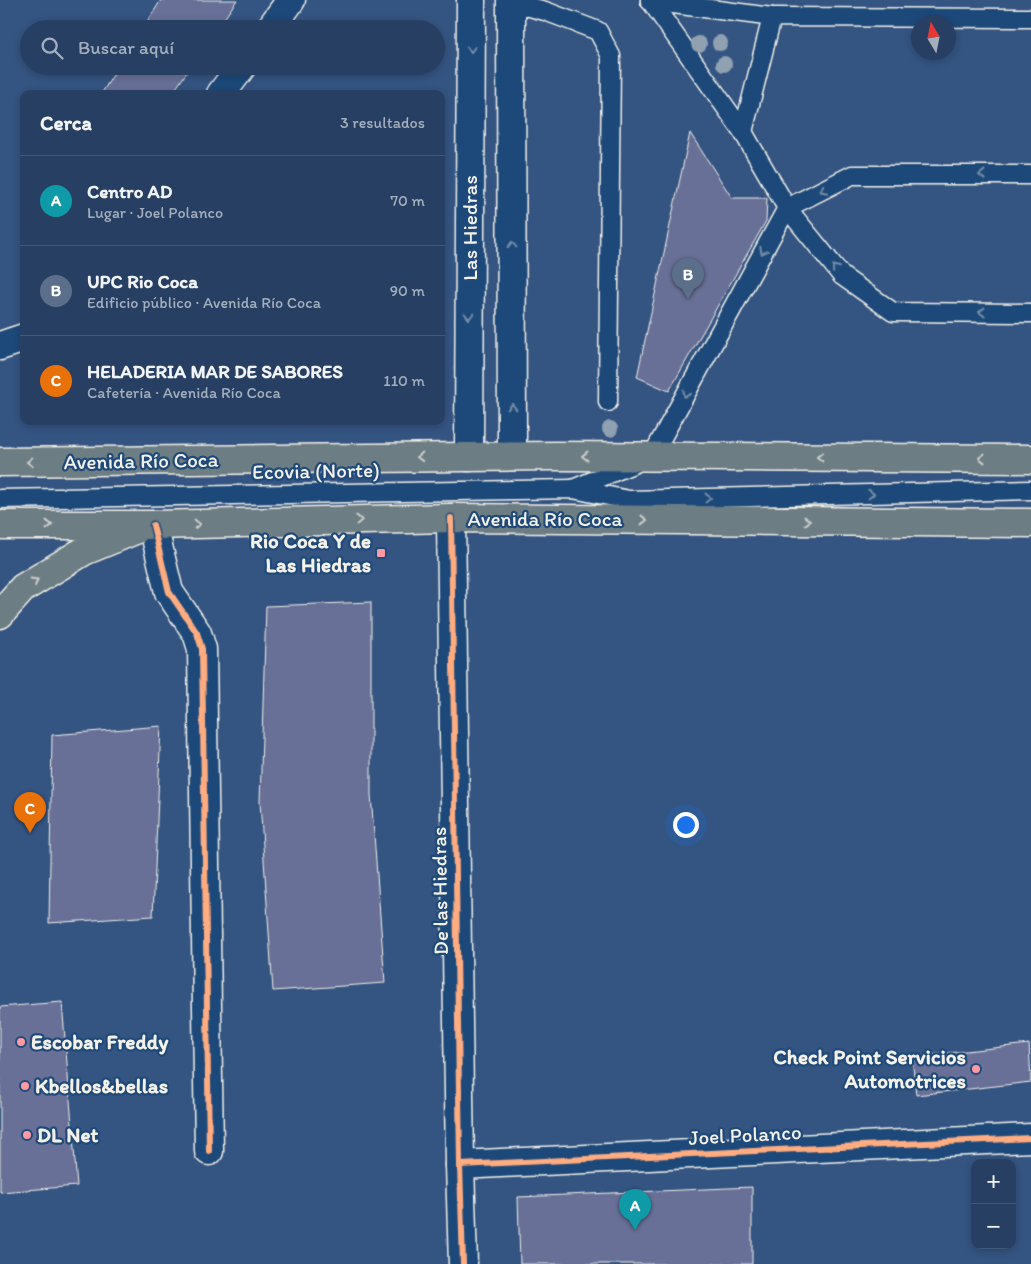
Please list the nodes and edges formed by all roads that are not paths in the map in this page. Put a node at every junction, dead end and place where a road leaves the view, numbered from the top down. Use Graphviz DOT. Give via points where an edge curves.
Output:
graph roads {
  1 [pos="291,0"];
  2 [pos="471,0"];
  3 [pos="650,0"];
  4 [pos="511,1"];
  5 [pos="772,18"];
  6 [pos="1031,18"];
  7 [pos="277,20"];
  8 [pos="235,75"];
  9 [pos="224,90"];
  10 [pos="743,132"];
  11 [pos="1031,175"];
  12 [pos="786,208"];
  13 [pos="1031,313"];
  14 [pos="20,339"];
  15 [pos="0,346"];
  16 [pos="608,402"];
  17 [pos="512,456"];
  18 [pos="652,456"];
  19 [pos="469,457"];
  20 [pos="1031,459"];
  21 [pos="0,462"];
  22 [pos="573,489"];
  23 [pos="1031,490"];
  24 [pos="0,499"];
  25 [pos="451,518"];
  26 [pos="1031,523"];
  27 [pos="0,525"];
  28 [pos="151,525"];
  29 [pos="0,614"];
  30 [pos="1031,1138"];
  31 [pos="209,1151"];
  32 [pos="460,1166"];
  33 [pos="463,1264"];
  1 -- 7 [label="street"];
  2 -- 19 [label="street, Las Hiedras, one-way"];
  3 -- 5 [label="lane"];
  3 -- 10 [label="lane"];
  4 -- 16 [label="lane" via="598,31 611,56"];
  17 -- 4 [label="street, Las Hiedras, one-way"];
  5 -- 6 [label="lane"];
  5 -- 10 [label="lane"];
  8 -- 9 [label="street"];
  10 -- 12 [label="lane"];
  11 -- 12 [label="lane, one-way" via="852,175"];
  13 -- 12 [label="lane, one-way" via="893,312 842,276"];
  12 -- 18 [label="lane, one-way"];
  14 -- 15 [label="street"];
  18 -- 17 [label="main road, Avenida Río Coca, one-way"];
  17 -- 19 [label="main road, Avenida Río Coca"];
  20 -- 18 [label="main road, Avenida Río Coca, one-way"];
  18 -- 22 [label="lane"];
  19 -- 21 [label="main road, Avenida Río Coca, one-way"];
  22 -- 23 [label="lane, one-way" via="629,500"];
  22 -- 24 [label="lane, Ecovia (Norte)"];
  25 -- 26 [label="main road, Avenida Río Coca, one-way"];
  28 -- 25 [label="main road, Avenida Río Coca, one-way"];
  25 -- 32 [label="street, De las Hiedras"];
  27 -- 28 [label="main road, Avenida Río Coca, one-way"];
  29 -- 28 [label="main road, one-way" via="23,588 84,551"];
  28 -- 31 [label="street" via="169,592 197,633 202,648"];
  30 -- 32 [label="street, Joel Polanco"];
  32 -- 33 [label="street, De las Hiedras"];
}
